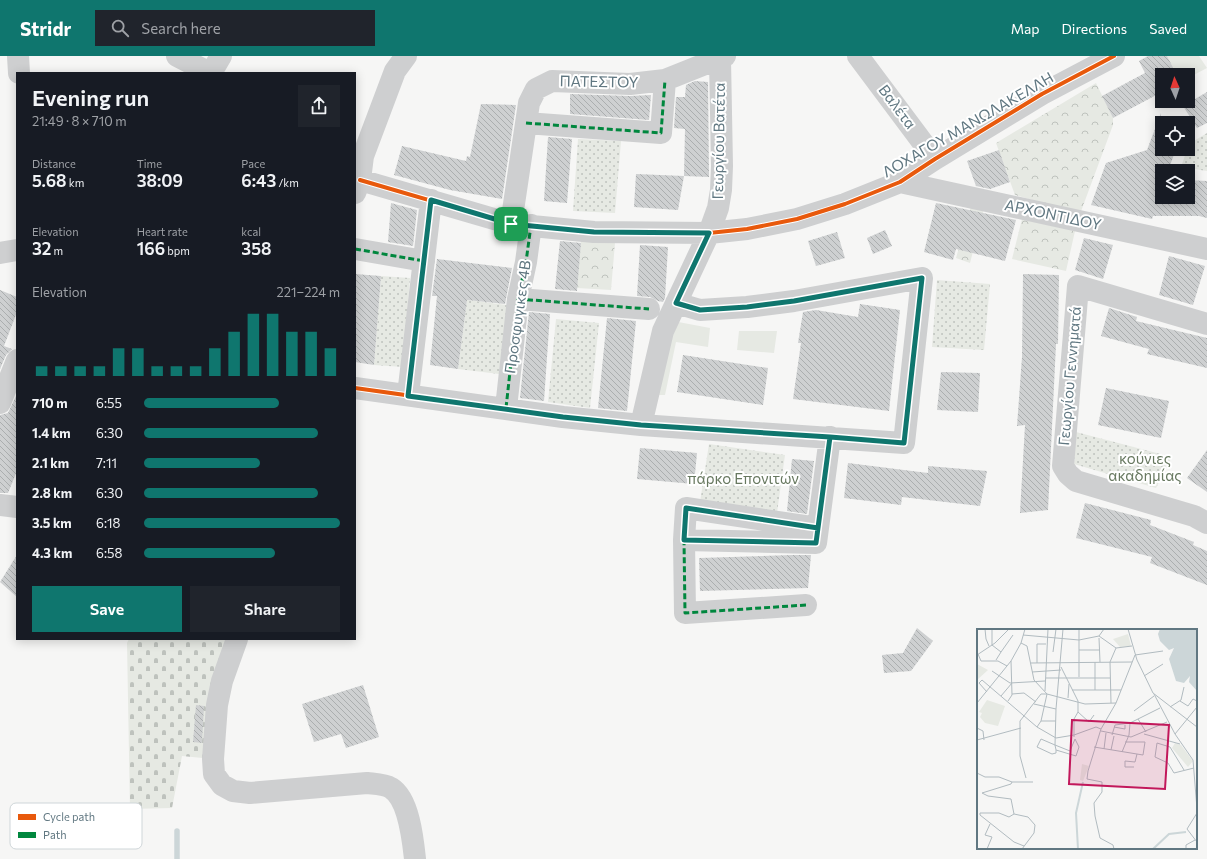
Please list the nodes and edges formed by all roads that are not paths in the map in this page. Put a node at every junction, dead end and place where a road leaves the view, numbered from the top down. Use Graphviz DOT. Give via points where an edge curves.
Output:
graph roads {
  1 [pos="18,56"];
  2 [pos="177,56"];
  3 [pos="221,56"];
  4 [pos="406,56"];
  5 [pos="858,56"];
  6 [pos="1114,56"];
  7 [pos="722,57"];
  8 [pos="19,72"];
  9 [pos="208,72"];
  10 [pos="211,72"];
  11 [pos="665,80"];
  12 [pos="526,123"];
  13 [pos="359,154"];
  14 [pos="935,159"];
  15 [pos="900,182"];
  16 [pos="357,187"];
  17 [pos="431,200"];
  18 [pos="521,224"];
  19 [pos="709,233"];
  20 [pos="356,249"];
  21 [pos="1207,249"];
  22 [pos="16,250"];
  23 [pos="0,253"];
  24 [pos="424,261"];
  25 [pos="518,299"];
  26 [pos="676,303"];
  27 [pos="649,309"];
  28 [pos="1207,324"];
  29 [pos="16,363"];
  30 [pos="356,388"];
  31 [pos="408,396"];
  32 [pos="0,403"];
  33 [pos="506,408"];
  34 [pos="641,425"];
  35 [pos="830,437"];
  36 [pos="0,505"];
  37 [pos="16,507"];
  38 [pos="1207,523"];
  39 [pos="818,528"];
  40 [pos="684,540"];
  41 [pos="806,605"];
  42 [pos="237,640"];
  43 [pos="415,859"];
  1 -- 8 [label="street"];
  2 -- 9 [label="street"];
  3 -- 10 [label="street"];
  4 -- 13 [label="street" via="395,71"];
  5 -- 14 [label="street, Βαλέτα"];
  6 -- 14 [label="street, ΛΟΧΑΓΟΥ ΜΑΝΩΛΑΚΕΛΛΗ" via="1042,94"];
  7 -- 11 [label="street, ΠΑΤΕΣΤΟΥ"];
  7 -- 19 [label="street, Γεωργίου Βατέτα" via="721,190"];
  11 -- 12 [label="street, ΠΑΤΕΣΤΟΥ" via="630,84 552,81 536,89 529,103"];
  11 -- 12 [label="street" via="662,133"];
  12 -- 18 [label="street, ΠΑΤΕΣΤΟΥ"];
  13 -- 16 [label="street"];
  14 -- 15 [label="street, ΛΟΧΑΓΟΥ ΜΑΝΩΛΑΚΕΛΛΗ"];
  15 -- 19 [label="street, ΛΟΧΑΓΟΥ ΜΑΝΩΛΑΚΕΛΛΗ" via="845,204 797,219 747,229"];
  15 -- 21 [label="street, ΑΡΧΟΝΤΙΔΟΥ"];
  16 -- 17 [label="street, ΛΟΧΑΓΟΥ ΜΑΝΩΛΑΚΕΛΛΗ"];
  17 -- 18 [label="street, ΛΟΧΑΓΟΥ ΜΑΝΩΛΑΚΕΛΛΗ"];
  17 -- 24 [label="street"];
  18 -- 19 [label="street, ΛΟΧΑΓΟΥ ΜΑΝΩΛΑΚΕΛΛΗ" via="594,232"];
  18 -- 25 [label="street, Προσφυγικες 4Β" via="526,262"];
  19 -- 26 [label="street, Γεωργίου Βατέτα"];
  20 -- 24 [label="street"];
  22 -- 23 [label="street"];
  24 -- 31 [label="street"];
  25 -- 27 [label="street"];
  25 -- 33 [label="street, Προσφυγικες 4Β"];
  26 -- 34 [label="street, Γεωργίου Βατέτα" via="663,331"];
  26 -- 35 [label="street" via="700,310 747,307 922,278 904,443"];
  28 -- 38 [label="street, Γεωργίου Γεννηματά" via="1078,286 1063,466 1076,481 1194,516"];
  29 -- 32 [label="street"];
  30 -- 31 [label="street"];
  31 -- 33 [label="street"];
  33 -- 34 [label="street"];
  34 -- 35 [label="street"];
  35 -- 39 [label="street"];
  36 -- 37 [label="street"];
  39 -- 40 [label="street" via="816,543"];
  39 -- 40 [label="street" via="686,508"];
  40 -- 41 [label="street" via="685,613"];
  42 -- 43 [label="street" via="222,681 217,705 213,759 214,774 222,786 250,794 367,783 391,788 400,797 407,811"];
}
